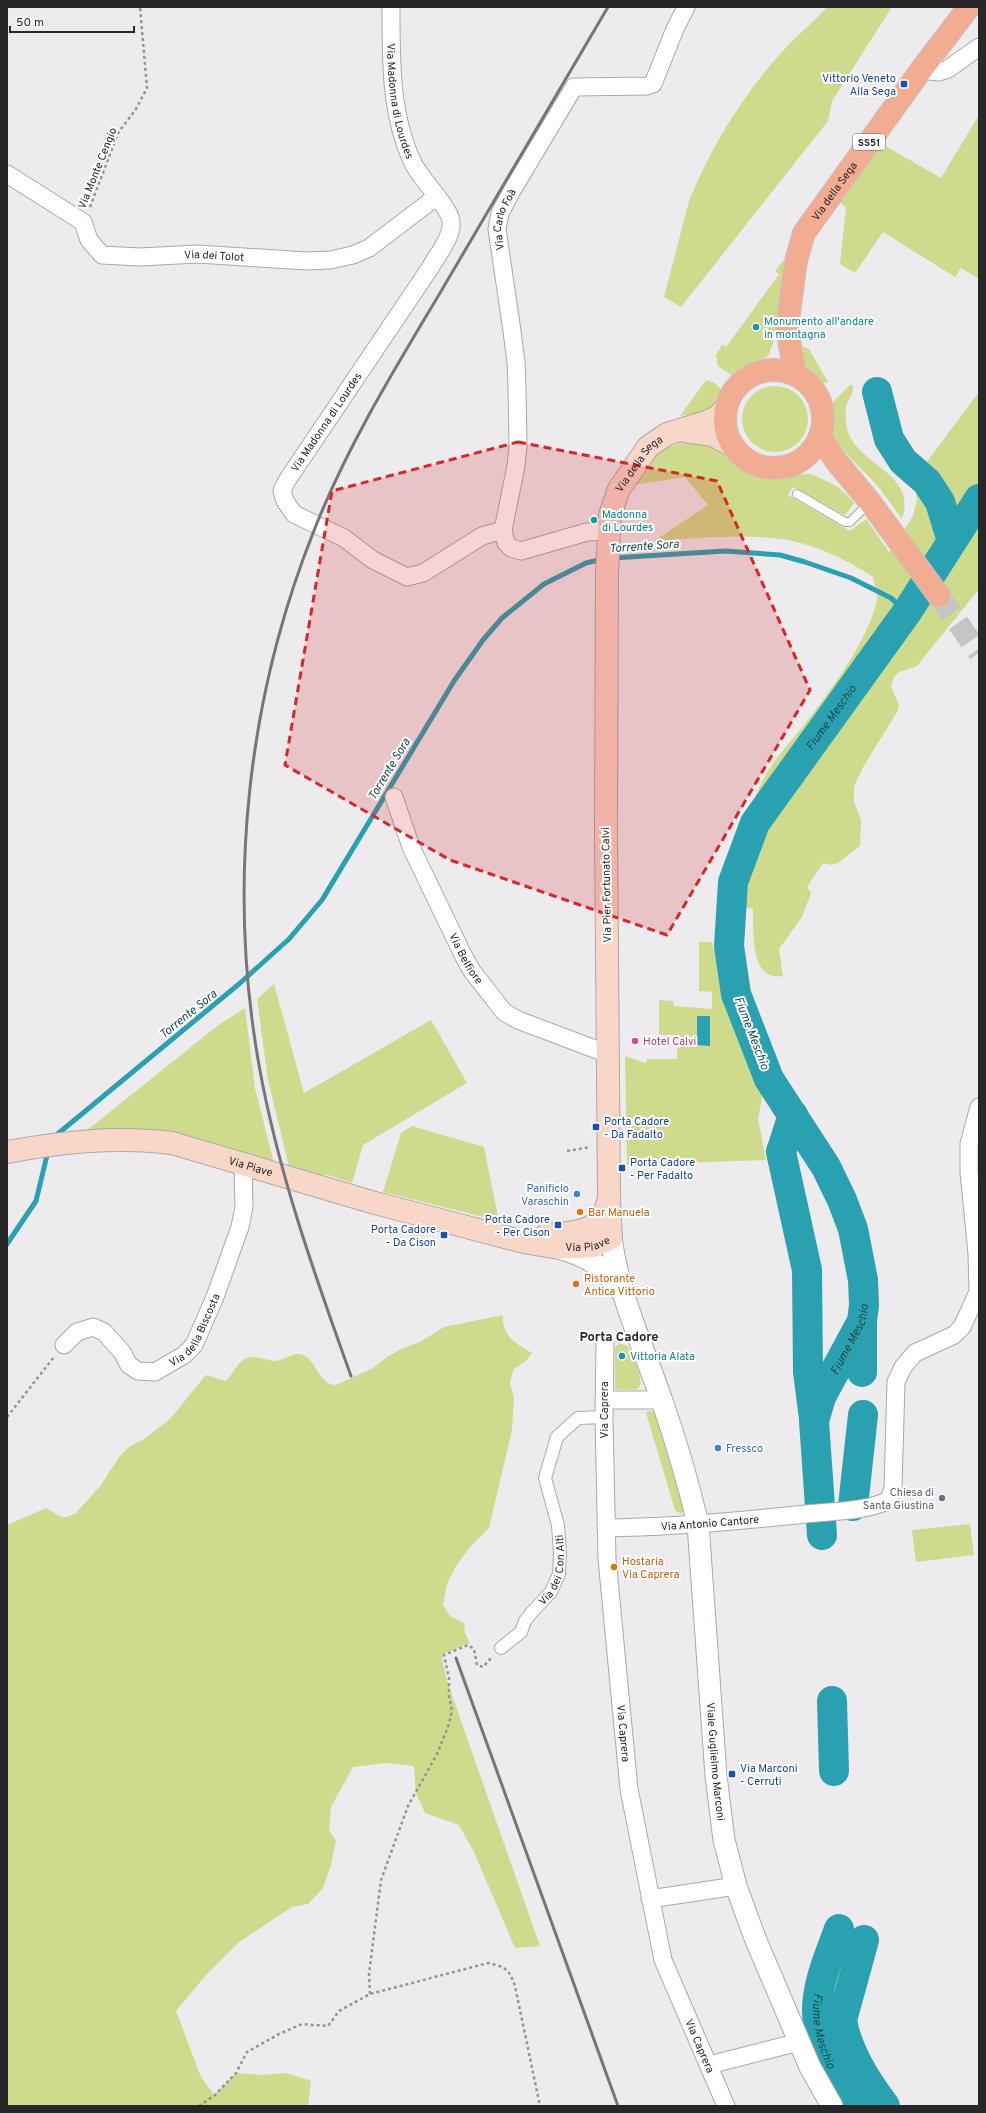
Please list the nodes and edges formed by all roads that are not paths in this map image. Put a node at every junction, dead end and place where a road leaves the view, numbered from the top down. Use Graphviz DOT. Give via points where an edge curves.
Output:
graph roads {
  1 [pos="391,7"];
  2 [pos="686,7"];
  3 [pos="969,7"];
  4 [pos="979,47"];
  5 [pos="921,70"];
  6 [pos="7,174"];
  7 [pos="436,197"];
  8 [pos="787,328"];
  9 [pos="766,371"];
  10 [pos="794,375"];
  11 [pos="726,408"];
  12 [pos="678,431"];
  13 [pos="820,436"];
  14 [pos="733,446"];
  15 [pos="802,459"];
  16 [pos="796,494"];
  17 [pos="866,496"];
  18 [pos="503,530"];
  19 [pos="608,537"];
  20 [pos="606,573"];
  21 [pos="935,590"];
  22 [pos="394,797"];
  23 [pos="608,1054"];
  24 [pos="979,1108"];
  25 [pos="13,1151"];
  26 [pos="243,1164"];
  27 [pos="609,1198"];
  28 [pos="573,1232"];
  29 [pos="490,1233"];
  30 [pos="612,1238"];
  31 [pos="553,1247"];
  32 [pos="622,1295"];
  33 [pos="605,1344"];
  34 [pos="64,1345"];
  35 [pos="604,1400"];
  36 [pos="662,1400"];
  37 [pos="604,1417"];
  38 [pos="698,1524"];
  39 [pos="606,1528"];
  40 [pos="501,1648"];
  41 [pos="736,1886"];
  42 [pos="650,1900"];
  43 [pos="799,2042"];
  44 [pos="709,2065"];
  45 [pos="726,2106"];
  46 [pos="832,2106"];
  1 -- 7 [label="street, Via Madonna di Lourdes" via="392,85 406,147 413,165"];
  2 -- 18 [label="street, Via Carlo Foà" via="653,84 574,87 500,213 498,244 516,362 518,446"];
  3 -- 5 [label="main road, Via della Sega / SS51"];
  4 -- 5 [label="street" via="948,69 939,72"];
  5 -- 8 [label="main road, Via della Sega / SS51" via="804,233 796,261"];
  6 -- 7 [label="street, Via dei Tolot" via="83,222 89,240 102,255 140,257 196,254 307,261 330,260 369,248"];
  7 -- 18 [label="street, Via Madonna di Lourdes" via="448,211 450,232 430,268 282,491 294,514 344,538 373,560 407,577 423,573 482,536"];
  8 -- 9 [label="main road, Via della Sega / SS51" via="779,351"];
  8 -- 10 [label="main road, Via della Sega / SS51"];
  9 -- 10 [label="main road" via="781,371"];
  9 -- 11 [label="main road" via="753,375 742,383 731,396"];
  10 -- 13 [label="main road" via="807,383 822,407 823,422"];
  11 -- 12 [label="main road, Via della Sega" via="717,417"];
  11 -- 14 [label="main road" via="727,434"];
  12 -- 14 [label="main road, Via della Sega" via="697,431 713,435"];
  12 -- 19 [label="main road, Via della Sega" via="657,440 632,468 613,503"];
  13 -- 15 [label="main road" via="813,449"];
  13 -- 17 [label="main road" via="836,461"];
  14 -- 15 [label="main road" via="757,465 773,468 788,466"];
  15 -- 17 [label="main road" via="843,477"];
  16 -- 17 [label="lane" via="845,522 850,522"];
  17 -- 21 [label="main road"];
  18 -- 19 [label="street" via="506,543 511,548 521,550 587,532"];
  19 -- 20 [label="main road, Via della Sega"];
  20 -- 23 [label="main road, Via Pier Fortunato Calvi"];
  22 -- 23 [label="street, Via Belfiore" via="411,846 464,957 504,1012 518,1020"];
  23 -- 27 [label="main road, Via Pier Fortunato Calvi"];
  24 -- 38 [label="street, Via Antonio Cantore" via="969,1144 978,1292 965,1322 954,1335 915,1353 903,1367 896,1382 893,1488 889,1500 878,1506"];
  25 -- 26 [label="main road, Via Piave" via="75,1141 120,1139 172,1143"];
  26 -- 29 [label="main road, Via Piave" via="375,1203"];
  26 -- 34 [label="street, Via della Biscosta" via="244,1207 240,1227 215,1297 194,1344 184,1355 155,1372 138,1371 129,1365 122,1352 104,1332 93,1327 77,1332"];
  27 -- 28 [label="main road" via="597,1223"];
  27 -- 30 [label="main road, Via Pier Fortunato Calvi"];
  28 -- 29 [label="main road, Via Piave" via="533,1236"];
  28 -- 30 [label="street, Via Piave"];
  29 -- 31 [label="main road, Via Piave"];
  30 -- 31 [label="main road, Via Piave" via="594,1246"];
  30 -- 32 [label="street" via="614,1261"];
  31 -- 32 [label="street" via="595,1262 608,1274"];
  32 -- 36 [label="street, Viale Guglielmo Marconi"];
  33 -- 35 [label="street, Via Caprera"];
  35 -- 36 [label="street"];
  35 -- 37 [label="street, Via Caprera"];
  36 -- 38 [label="street, Viale Guglielmo Marconi" via="690,1488"];
  37 -- 39 [label="street, Via Caprera"];
  37 -- 40 [label="street, Via dei Con Alti" via="578,1418 557,1437 545,1478 558,1525 558,1574 551,1592 525,1621 521,1632"];
  38 -- 39 [label="street, Via Antonio Cantore"];
  38 -- 41 [label="street, Viale Guglielmo Marconi" via="719,1808"];
  39 -- 42 [label="street, Via Caprera" via="629,1789"];
  41 -- 42 [label="street"];
  41 -- 43 [label="street, Viale Guglielmo Marconi" via="754,1938"];
  42 -- 44 [label="street, Via Caprera" via="663,1960"];
  43 -- 44 [label="street"];
  43 -- 46 [label="street, Viale Guglielmo Marconi" via="810,2068"];
  44 -- 45 [label="street, Via Caprera"];
}
